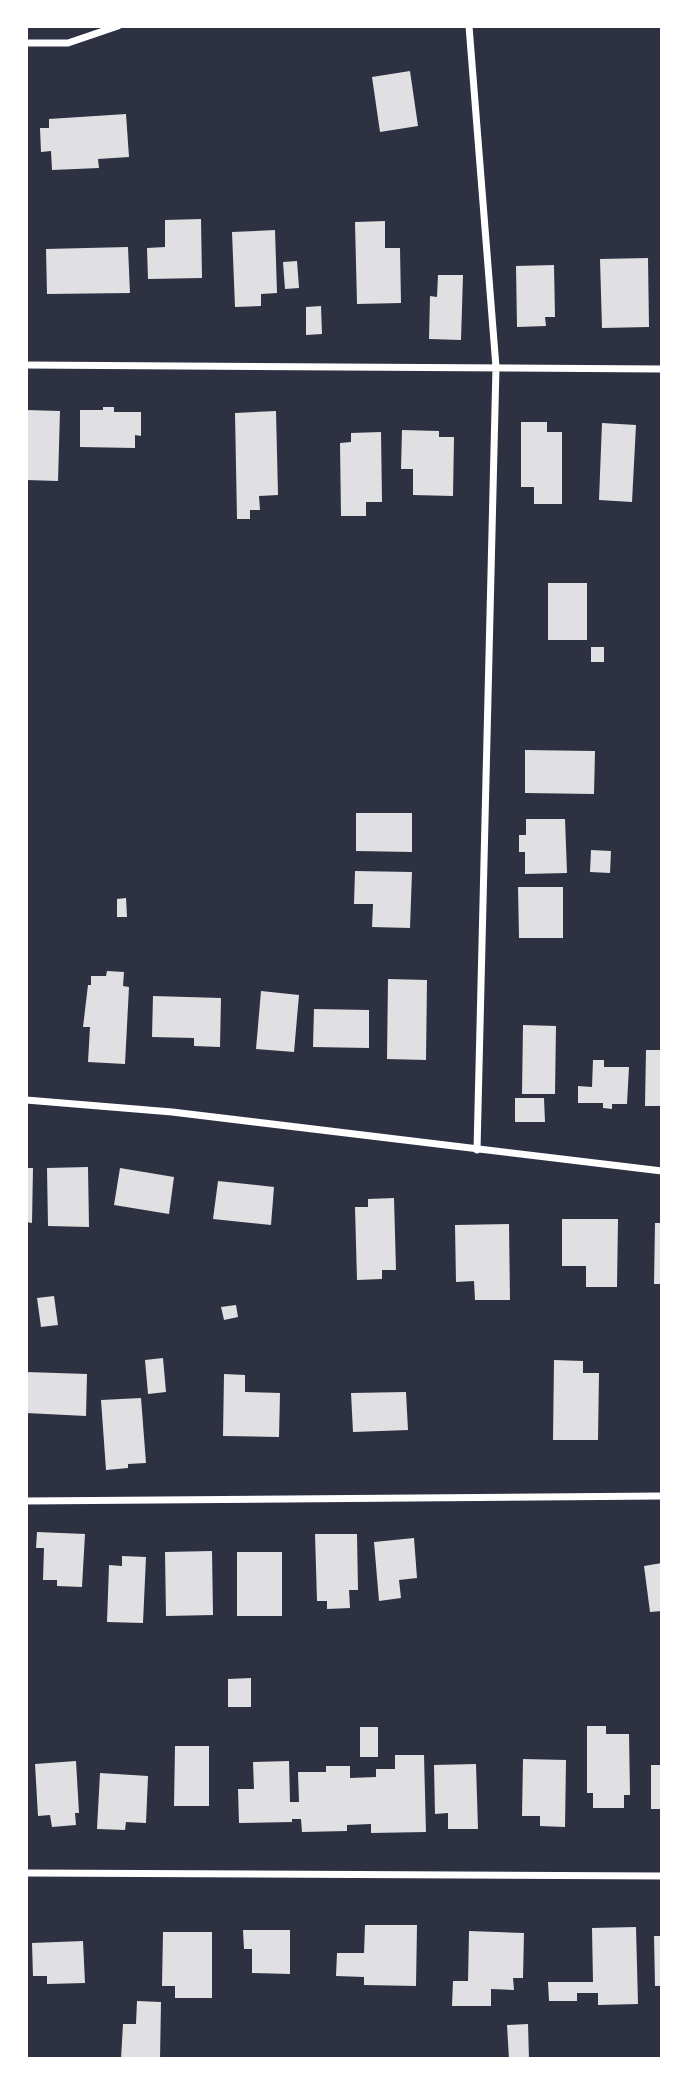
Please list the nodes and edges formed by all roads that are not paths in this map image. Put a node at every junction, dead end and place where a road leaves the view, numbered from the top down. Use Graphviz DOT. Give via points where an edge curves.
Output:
graph roads {
  1 [pos="118,26"];
  2 [pos="469,26"];
  3 [pos="26,43"];
  4 [pos="26,365"];
  5 [pos="496,367"];
  6 [pos="662,369"];
  7 [pos="26,1100"];
  8 [pos="477,1150"];
  9 [pos="662,1171"];
  10 [pos="662,1496"];
  11 [pos="26,1501"];
  12 [pos="26,1873"];
  13 [pos="662,1876"];
  1 -- 3 [label="street" via="68,43"];
  2 -- 5 [label="street"];
  4 -- 5 [label="street"];
  5 -- 6 [label="street"];
  5 -- 8 [label="street"];
  7 -- 8 [label="street" via="172,1112"];
  8 -- 9 [label="street"];
  10 -- 11 [label="street"];
  12 -- 13 [label="street"];
}
